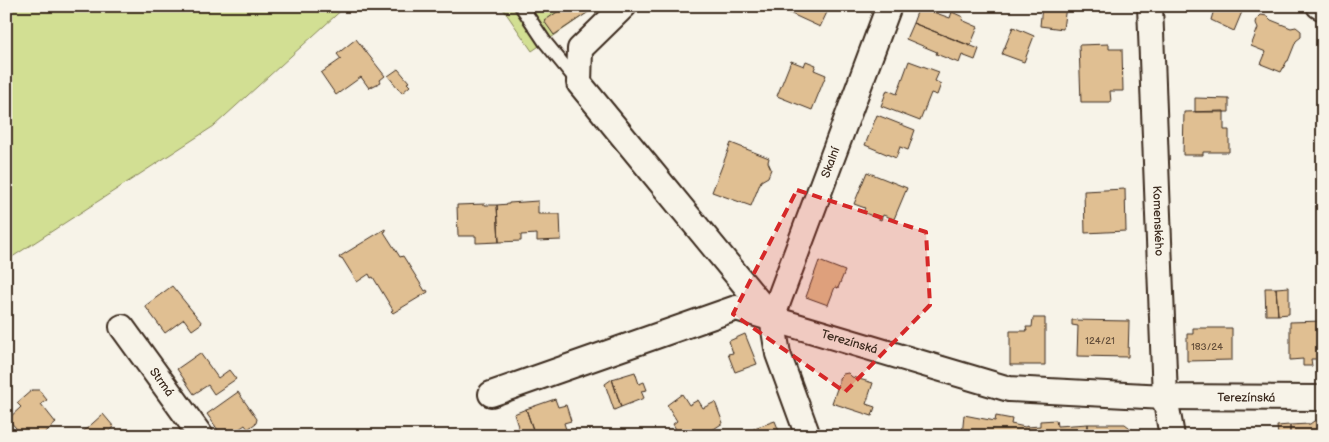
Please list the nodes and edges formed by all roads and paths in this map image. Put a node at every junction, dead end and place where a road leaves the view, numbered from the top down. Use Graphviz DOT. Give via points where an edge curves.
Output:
graph roads {
  1 [pos="521,6"];
  2 [pos="624,6"];
  3 [pos="889,6"];
  4 [pos="1150,6"];
  5 [pos="1319,6"];
  6 [pos="1323,8"];
  7 [pos="579,83"];
  8 [pos="772,318"];
  9 [pos="122,327"];
  10 [pos="491,394"];
  11 [pos="1165,397"];
  12 [pos="1323,398"];
  13 [pos="201,436"];
  14 [pos="808,436"];
  15 [pos="1172,436"];
  1 -- 7 [label="lane"];
  2 -- 7 [label="street" via="580,49"];
  3 -- 8 [label="street, Skalní"];
  4 -- 11 [label="street, Komenského"];
  5 -- 6 [label="street"];
  7 -- 8 [label="street"];
  8 -- 10 [label="street" via="736,308"];
  8 -- 11 [label="street, Terezínská" via="1009,389"];
  8 -- 14 [label="street" via="778,354"];
  9 -- 13 [label="street, Strmá"];
  11 -- 12 [label="street, Terezínská"];
  11 -- 15 [label="street, Komenského"];
}
